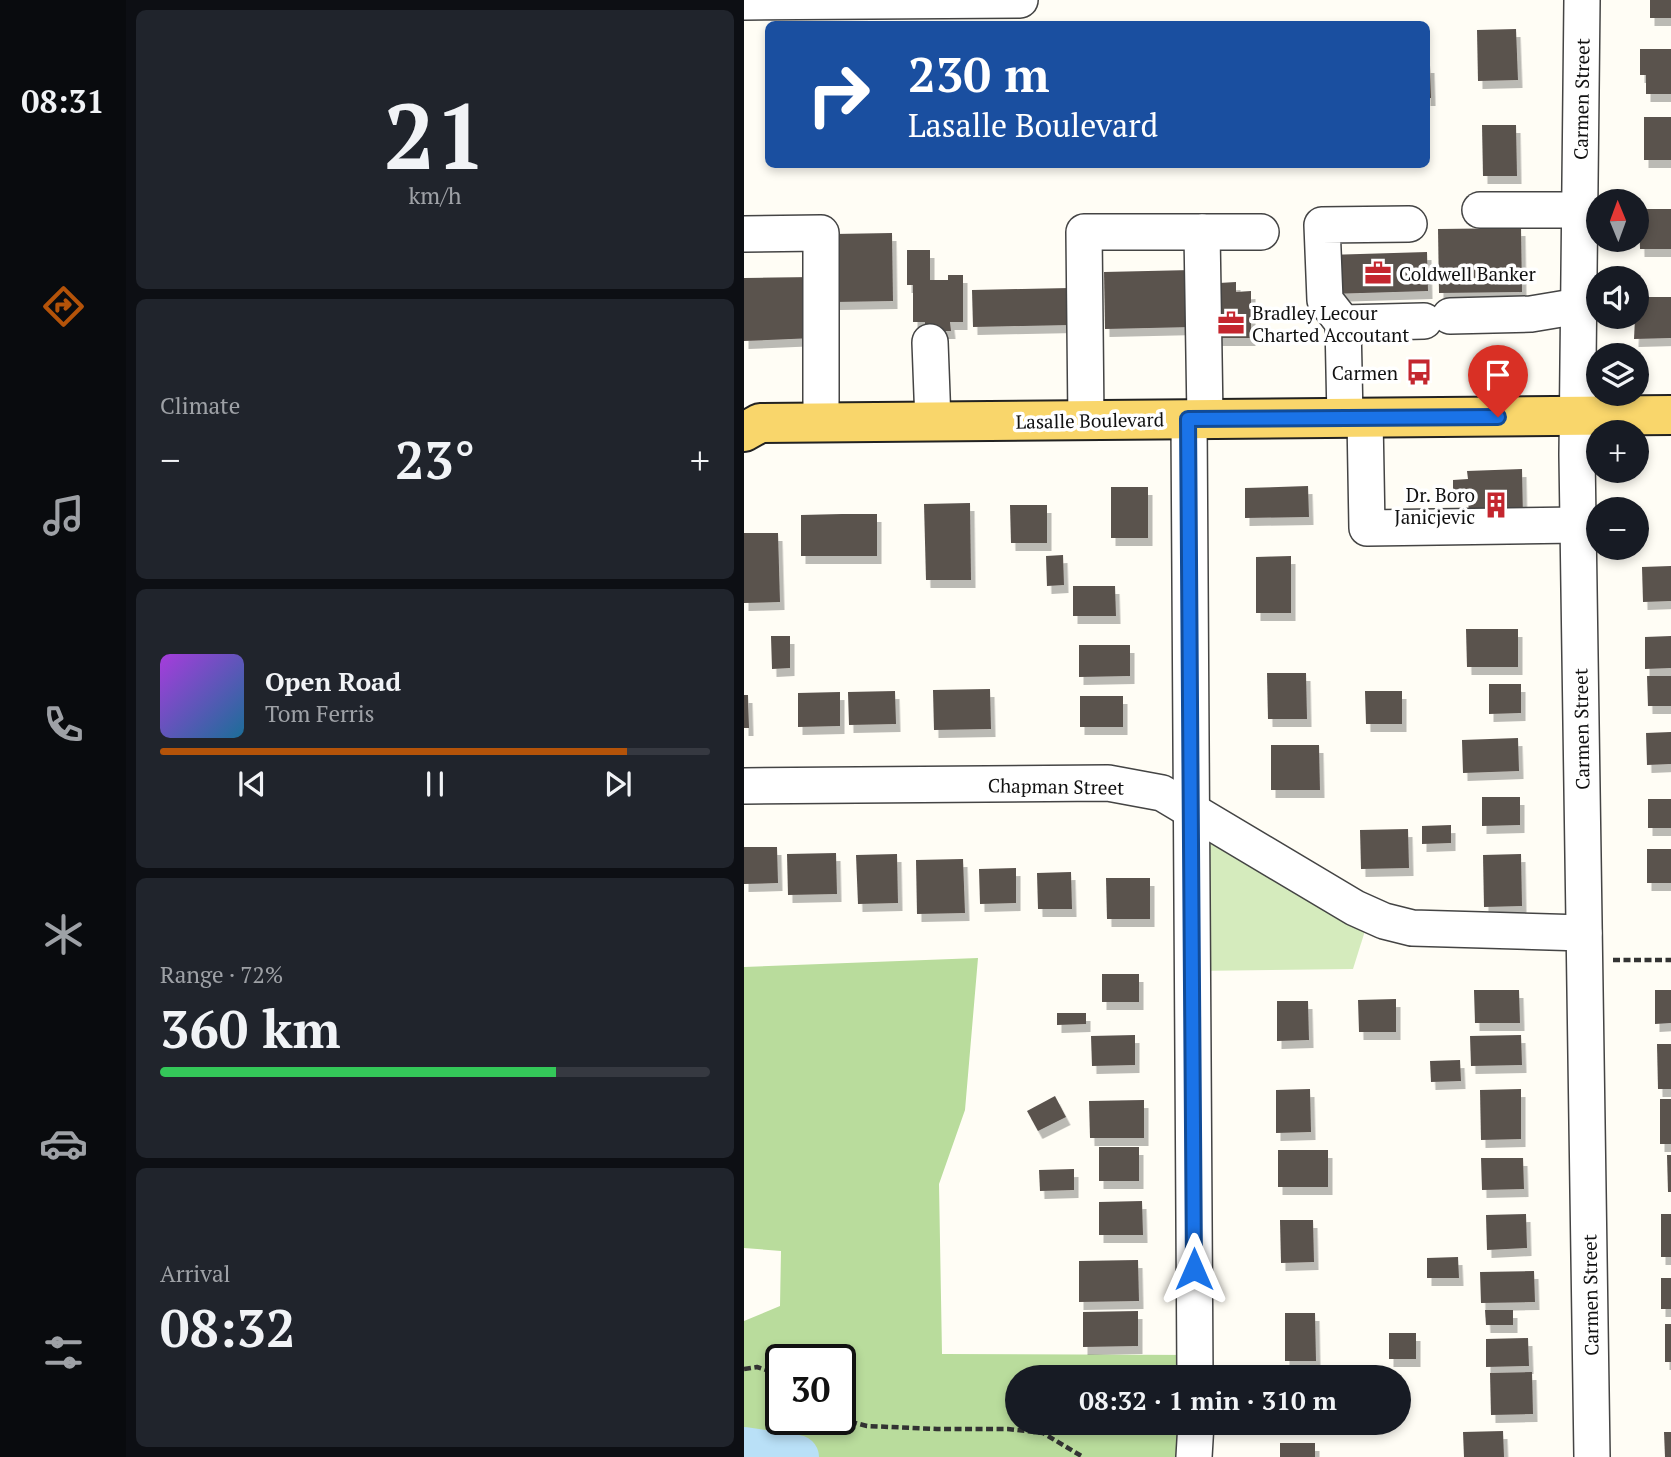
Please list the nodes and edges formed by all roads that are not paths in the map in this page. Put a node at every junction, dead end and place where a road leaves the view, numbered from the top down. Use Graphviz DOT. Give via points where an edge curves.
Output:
graph roads {
  1 [pos="1020,0"];
  2 [pos="1582,0"];
  3 [pos="744,2"];
  4 [pos="1480,210"];
  5 [pos="1580,210"];
  6 [pos="1409,225"];
  7 [pos="1202,232"];
  8 [pos="1261,232"];
  9 [pos="744,234"];
  10 [pos="1579,306"];
  11 [pos="1343,323"];
  12 [pos="930,342"];
  13 [pos="1671,415"];
  14 [pos="1577,417"];
  15 [pos="1355,418"];
  16 [pos="1197,419"];
  17 [pos="1086,421"];
  18 [pos="933,422"];
  19 [pos="749,423"];
  20 [pos="821,423"];
  21 [pos="1578,525"];
  22 [pos="744,786"];
  23 [pos="1191,809"];
  24 [pos="1584,946"];
  25 [pos="1196,1365"];
  26 [pos="1195,1435"];
  27 [pos="1194,1457"];
  28 [pos="1592,1457"];
  1 -- 3 [label="street"];
  2 -- 5 [label="street, Carmen Street"];
  4 -- 5 [label="street"];
  5 -- 10 [label="street, Carmen Street"];
  6 -- 11 [label="street" via="1322,225 1325,300"];
  7 -- 8 [label="street"];
  7 -- 16 [label="street"];
  7 -- 17 [label="street" via="1084,232"];
  9 -- 20 [label="street" via="821,233"];
  10 -- 11 [label="street" via="1531,314"];
  10 -- 14 [label="street, Carmen Street"];
  11 -- 15 [label="street"];
  12 -- 18 [label="street"];
  13 -- 14 [label="main road, Lasalle Boulevard"];
  14 -- 15 [label="main road, Lasalle Boulevard"];
  14 -- 21 [label="street, Carmen Street"];
  15 -- 16 [label="main road, Lasalle Boulevard"];
  15 -- 21 [label="street" via="1367,528"];
  16 -- 17 [label="main road, Lasalle Boulevard"];
  16 -- 23 [label="street"];
  17 -- 18 [label="main road, Lasalle Boulevard"];
  18 -- 20 [label="main road, Lasalle Boulevard"];
  19 -- 20 [label="main road, Lasalle Boulevard"];
  21 -- 24 [label="street, Carmen Street"];
  22 -- 23 [label="street, Chapman Street" via="1108,783 1162,793"];
  23 -- 24 [label="street, Chapman Street" via="1384,921"];
  23 -- 25 [label="street"];
  24 -- 28 [label="street, Carmen Street"];
  26 -- 27 [label="street"];
}
